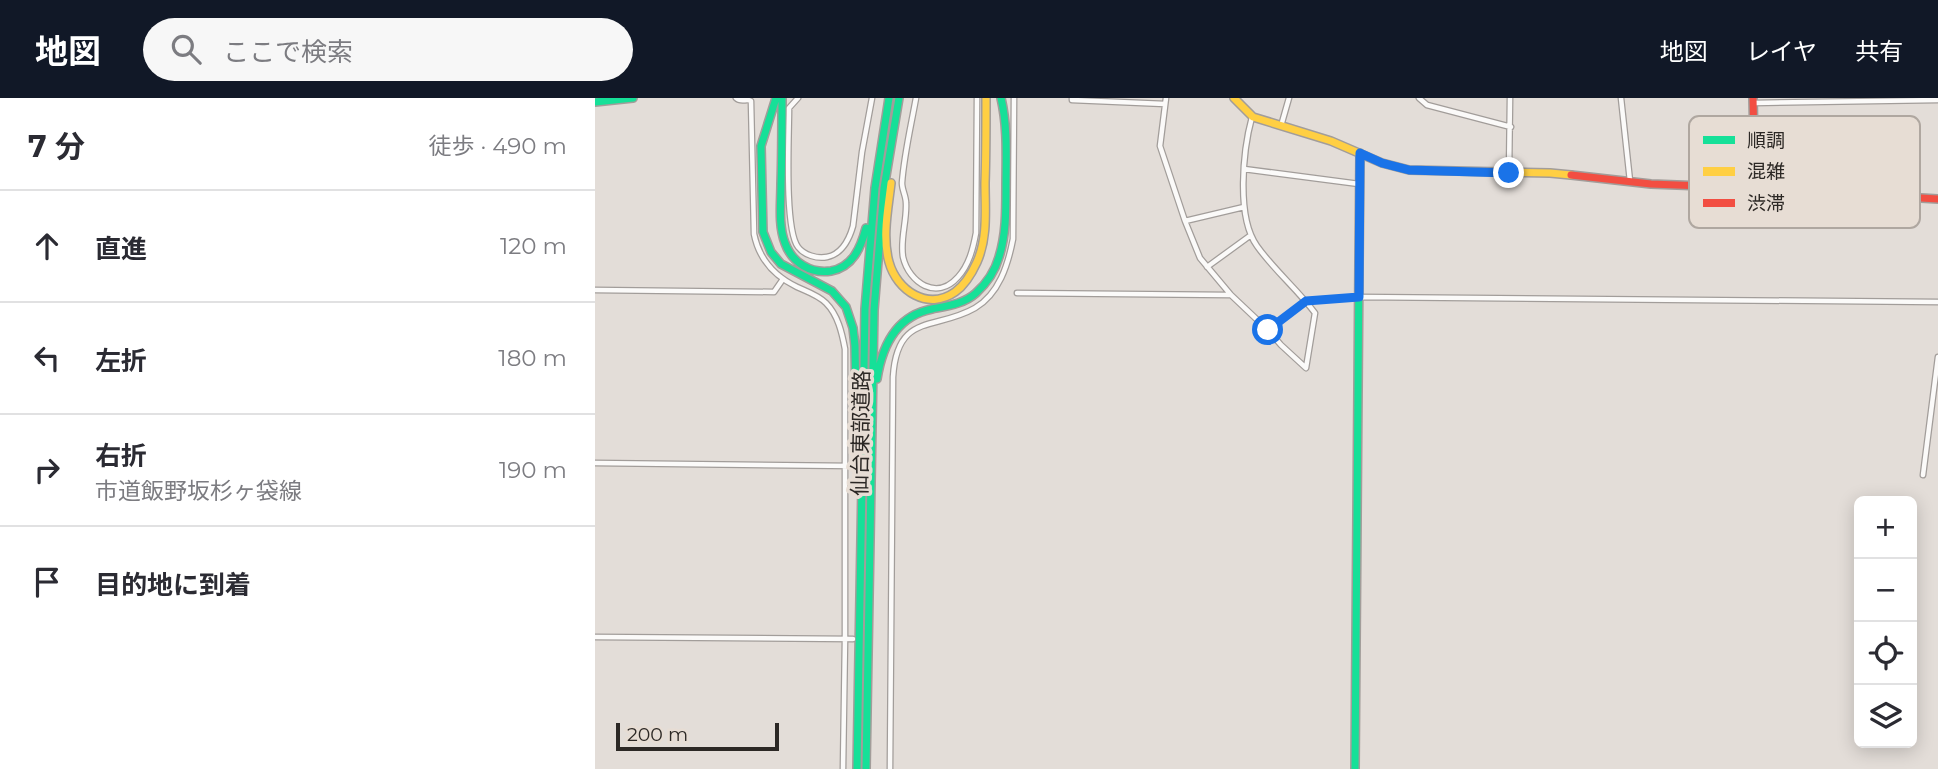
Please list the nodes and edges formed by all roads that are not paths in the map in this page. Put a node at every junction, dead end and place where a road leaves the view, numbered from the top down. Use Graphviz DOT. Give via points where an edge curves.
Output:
graph roads {
  1 [pos="633,98"];
  2 [pos="736,98"];
  3 [pos="776,98"];
  4 [pos="782,98"];
  5 [pos="798,98"];
  6 [pos="871,98"];
  7 [pos="899,98"];
  8 [pos="916,98"];
  9 [pos="977,98"];
  10 [pos="986,98"];
  11 [pos="1001,98"];
  12 [pos="1014,98"];
  13 [pos="1072,98"];
  14 [pos="1234,98"];
  15 [pos="1289,98"];
  16 [pos="1419,98"];
  17 [pos="1510,98"];
  18 [pos="1621,98"];
  19 [pos="889,99"];
  20 [pos="1938,100"];
  21 [pos="1166,101"];
  22 [pos="1753,101"];
  23 [pos="595,102"];
  24 [pos="1252,117"];
  25 [pos="1281,126"];
  26 [pos="1511,127"];
  27 [pos="1360,153"];
  28 [pos="1244,169"];
  29 [pos="1509,173"];
  30 [pos="1631,182"];
  31 [pos="1360,184"];
  32 [pos="1689,184"];
  33 [pos="1920,198"];
  34 [pos="1938,199"];
  35 [pos="1244,207"];
  36 [pos="1185,221"];
  37 [pos="1252,234"];
  38 [pos="1207,267"];
  39 [pos="783,279"];
  40 [pos="595,290"];
  41 [pos="1017,293"];
  42 [pos="1231,295"];
  43 [pos="1359,297"];
  44 [pos="1306,301"];
  45 [pos="1938,302"];
  46 [pos="1268,330"];
  47 [pos="1938,357"];
  48 [pos="1935,402"];
  49 [pos="595,463"];
  50 [pos="846,465"];
  51 [pos="853,466"];
  52 [pos="1923,475"];
  53 [pos="870,494"];
  54 [pos="860,495"];
  55 [pos="595,637"];
  56 [pos="845,639"];
  57 [pos="853,639"];
  58 [pos="843,769"];
  59 [pos="857,769"];
  60 [pos="866,769"];
  61 [pos="890,769"];
  62 [pos="1355,769"];
  1 -- 23 [label="main road"];
  2 -- 39 [label="street" via="751,102 757,247 763,260"];
  3 -- 54 [label="main road" via="761,146 763,232 776,259 832,291 849,314 855,346"];
  4 -- 19 [label="main road" via="783,239 801,266 826,272 849,263 860,249"];
  5 -- 6 [label="street" via="789,108 792,232 798,247 823,258 840,251 853,226"];
  7 -- 10 [label="main road" via="888,254 894,276 903,287 933,300 962,287 983,245"];
  7 -- 53 [label="main road, 仙台東部道路" via="876,272"];
  8 -- 9 [label="street" via="902,186 906,203 902,253 916,281 935,288 955,281 973,248"];
  11 -- 53 [label="main road" via="1006,121 1006,224 1001,252 990,279 979,291 908,318 889,337 878,370"];
  12 -- 61 [label="street" via="1014,222 1010,255 999,282 976,307 913,330 903,340 895,362"];
  13 -- 21 [label="street"];
  14 -- 24 [label="main road"];
  15 -- 25 [label="street"];
  16 -- 26 [label="street" via="1427,105"];
  17 -- 26 [label="street"];
  18 -- 30 [label="street"];
  19 -- 54 [label="main road, 仙台東部道路" via="867,272"];
  20 -- 22 [label="street"];
  21 -- 36 [label="street" via="1160,146"];
  24 -- 25 [label="main road"];
  24 -- 28 [label="street"];
  25 -- 27 [label="main road"];
  26 -- 29 [label="street"];
  27 -- 29 [label="main road" via="1409,170"];
  27 -- 31 [label="main road"];
  28 -- 31 [label="street"];
  28 -- 35 [label="street"];
  29 -- 30 [label="main road"];
  30 -- 32 [label="main road"];
  31 -- 43 [label="main road"];
  33 -- 34 [label="main road"];
  35 -- 36 [label="street"];
  35 -- 37 [label="street"];
  36 -- 38 [label="street"];
  37 -- 38 [label="street"];
  37 -- 44 [label="street" via="1255,244"];
  38 -- 42 [label="street"];
  39 -- 40 [label="street" via="774,292"];
  39 -- 50 [label="street" via="827,304 842,335"];
  41 -- 42 [label="street"];
  42 -- 46 [label="street"];
  43 -- 44 [label="street"];
  43 -- 45 [label="street"];
  43 -- 62 [label="main road"];
  44 -- 46 [label="street"];
  44 -- 46 [label="street" via="1315,313 1306,368"];
  47 -- 48 [label="street"];
  48 -- 52 [label="street"];
  49 -- 50 [label="street"];
  50 -- 51 [label="street"];
  50 -- 56 [label="street"];
  53 -- 60 [label="main road, 仙台東部道路"];
  54 -- 59 [label="main road, 仙台東部道路"];
  55 -- 56 [label="street"];
  56 -- 57 [label="street"];
  56 -- 58 [label="street"];
}
